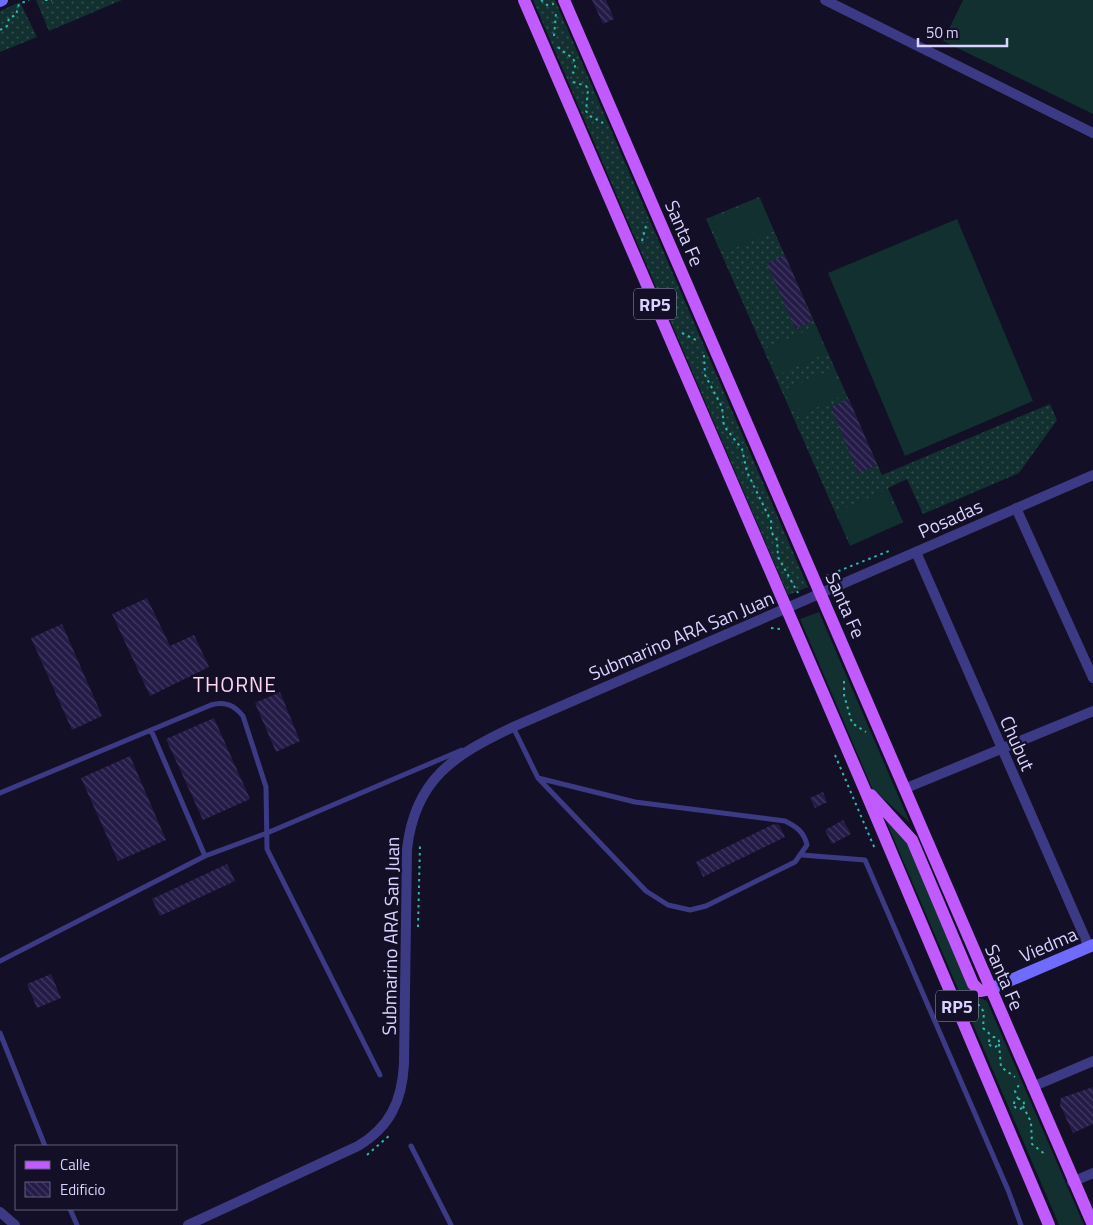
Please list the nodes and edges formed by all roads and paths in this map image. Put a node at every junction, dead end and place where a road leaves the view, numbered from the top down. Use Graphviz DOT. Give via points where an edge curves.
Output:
graph roads {
  1 [pos="29,0"];
  2 [pos="45,0"];
  3 [pos="52,0"];
  4 [pos="524,0"];
  5 [pos="541,0"];
  6 [pos="564,0"];
  7 [pos="825,0"];
  8 [pos="0,30"];
  9 [pos="554,39"];
  10 [pos="556,43"];
  11 [pos="608,125"];
  12 [pos="1093,133"];
  13 [pos="648,218"];
  14 [pos="646,249"];
  15 [pos="680,331"];
  16 [pos="701,342"];
  17 [pos="704,349"];
  18 [pos="1093,475"];
  19 [pos="1016,508"];
  20 [pos="916,552"];
  21 [pos="821,593"];
  22 [pos="803,602"];
  23 [pos="785,608"];
  24 [pos="781,629"];
  25 [pos="763,631"];
  26 [pos="846,676"];
  27 [pos="1093,678"];
  28 [pos="1093,711"];
  29 [pos="512,727"];
  30 [pos="151,730"];
  31 [pos="868,733"];
  32 [pos="474,745"];
  33 [pos="832,748"];
  34 [pos="1002,748"];
  35 [pos="538,778"];
  36 [pos="864,788"];
  37 [pos="904,789"];
  38 [pos="0,793"];
  39 [pos="267,833"];
  40 [pos="420,839"];
  41 [pos="875,849"];
  42 [pos="802,855"];
  43 [pos="205,856"];
  44 [pos="418,933"];
  45 [pos="1091,946"];
  46 [pos="0,961"];
  47 [pos="990,990"];
  48 [pos="0,1033"];
  49 [pos="999,1044"];
  50 [pos="1093,1061"];
  51 [pos="380,1075"];
  52 [pos="1024,1082"];
  53 [pos="1018,1099"];
  54 [pos="1023,1106"];
  55 [pos="391,1133"];
  56 [pos="45,1145"];
  57 [pos="411,1146"];
  58 [pos="1046,1155"];
  59 [pos="361,1157"];
  60 [pos="1093,1173"];
  61 [pos="1072,1182"];
  62 [pos="70,1210"];
  63 [pos="0,1212"];
  64 [pos="15,1225"];
  65 [pos="77,1225"];
  66 [pos="188,1225"];
  67 [pos="451,1225"];
  68 [pos="1021,1225"];
  69 [pos="1050,1225"];
  70 [pos="1093,1225"];
  1 -- 8 [label="path" via="19,4 16,15 9,18 7,26"];
  2 -- 3 [label="path"];
  4 -- 23 [label="main road, RP5"];
  5 -- 9 [label="path" via="547,5 554,4 558,12"];
  6 -- 21 [label="main road, Santa Fe / RP5"];
  7 -- 12 [label="street"];
  10 -- 11 [label="path" via="575,62 571,81 588,89 586,111"];
  13 -- 14 [label="path" via="642,240"];
  15 -- 16 [label="path"];
  17 -- 22 [label="path" via="706,375 722,407 724,426 742,449 747,472 771,521 778,556"];
  18 -- 19 [label="street, Posadas"];
  19 -- 20 [label="street, Posadas"];
  19 -- 27 [label="street"];
  20 -- 21 [label="street, Posadas"];
  20 -- 34 [label="street, Chubut"];
  21 -- 22 [label="street, Submarino ARA San Juan"];
  21 -- 37 [label="main road, Santa Fe / RP5"];
  22 -- 23 [label="street, Submarino ARA San Juan"];
  23 -- 29 [label="street, Submarino ARA San Juan"];
  23 -- 36 [label="main road, RP5"];
  24 -- 25 [label="path" via="772,627"];
  26 -- 31 [label="path" via="844,695 852,723"];
  28 -- 34 [label="street"];
  29 -- 32 [label="street, Submarino ARA San Juan"];
  29 -- 35 [label="lane"];
  30 -- 38 [label="lane"];
  30 -- 39 [label="lane" via="211,705 220,703 236,709 243,716 262,770 268,805"];
  30 -- 43 [label="lane"];
  32 -- 39 [label="lane"];
  32 -- 66 [label="street, Submarino ARA San Juan" via="436,776 424,792 410,828 404,1064 399,1099 393,1114 372,1138 358,1146"];
  33 -- 41 [label="path"];
  34 -- 37 [label="street"];
  34 -- 45 [label="street, Chubut"];
  35 -- 42 [label="lane" via="635,802 786,821 804,835 807,845"];
  35 -- 42 [label="lane" via="646,891 668,905 690,910 706,906 795,862"];
  36 -- 47 [label="main road" via="912,840 973,984 980,991"];
  36 -- 69 [label="main road, RP5"];
  37 -- 47 [label="main road, Santa Fe / RP5"];
  39 -- 43 [label="lane"];
  39 -- 51 [label="lane" via="267,848"];
  40 -- 44 [label="path"];
  42 -- 68 [label="lane" via="865,860"];
  43 -- 46 [label="lane"];
  45 -- 47 [label="street, Viedma"];
  47 -- 52 [label="main road, Santa Fe / RP5"];
  48 -- 56 [label="lane"];
  49 -- 52 [label="path" via="1001,1067"];
  50 -- 52 [label="street"];
  52 -- 53 [label="path" via="1015,1091"];
  52 -- 61 [label="main road, Santa Fe / RP5"];
  53 -- 54 [label="path" via="1022,1100"];
  53 -- 54 [label="path" via="1014,1102 1015,1107"];
  54 -- 58 [label="path" via="1031,1122 1032,1144"];
  55 -- 59 [label="path" via="387,1140"];
  57 -- 67 [label="lane"];
  60 -- 61 [label="street"];
  61 -- 70 [label="main road, Santa Fe / RP5"];
  62 -- 65 [label="lane"];
  63 -- 64 [label="street"];
}
